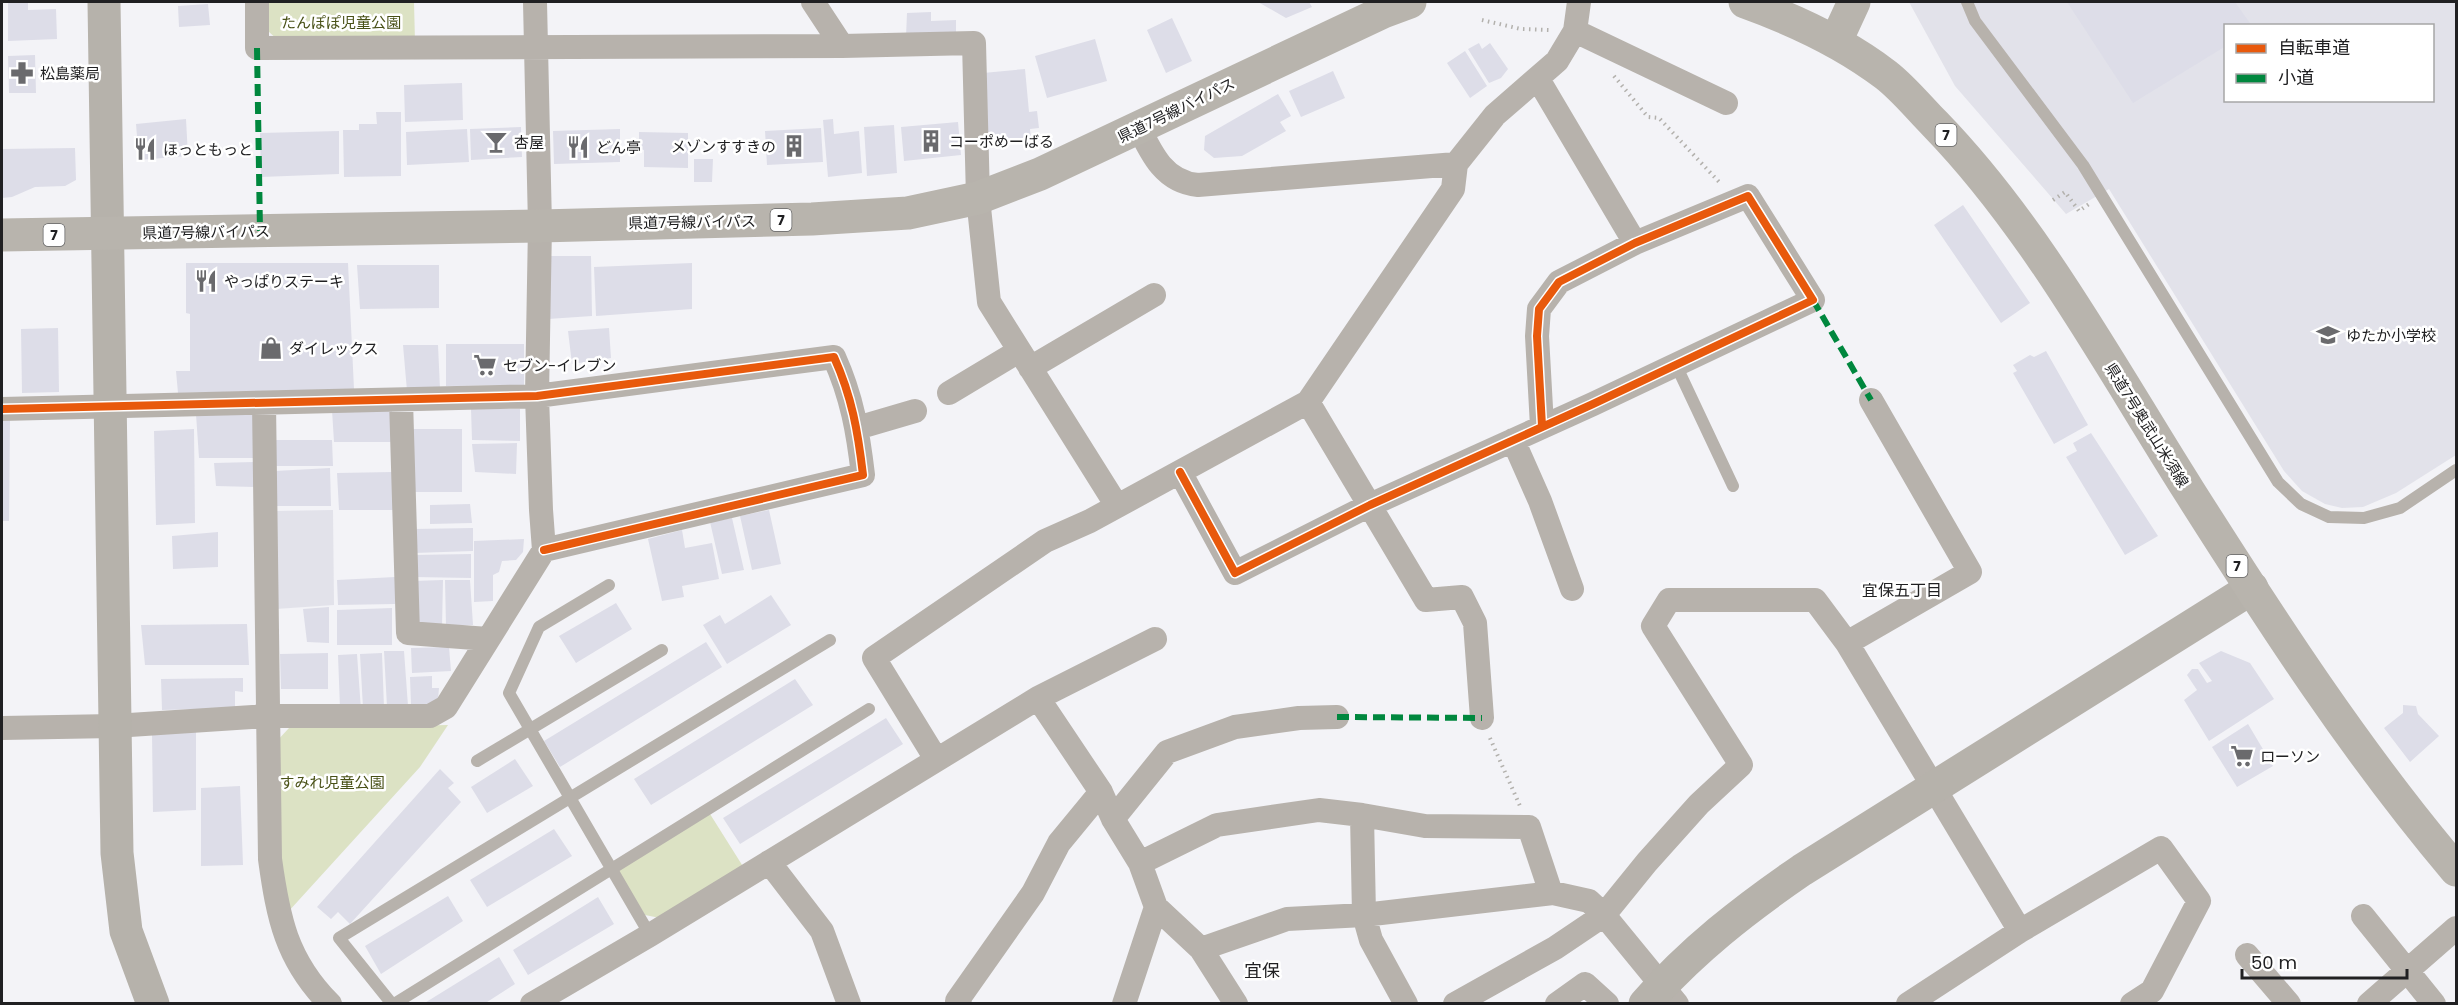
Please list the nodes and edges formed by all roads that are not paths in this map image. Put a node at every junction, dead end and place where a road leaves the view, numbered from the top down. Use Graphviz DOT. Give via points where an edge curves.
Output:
graph roads {
  1 [pos="104,2"];
  2 [pos="257,2"];
  3 [pos="535,2"];
  4 [pos="813,2"];
  5 [pos="1410,2"];
  6 [pos="1579,2"];
  7 [pos="1745,2"];
  8 [pos="1854,2"];
  9 [pos="1967,2"];
  10 [pos="1575,31"];
  11 [pos="1836,41"];
  12 [pos="842,46"];
  13 [pos="537,48"];
  14 [pos="1538,80"];
  15 [pos="1726,103"];
  16 [pos="1139,128"];
  17 [pos="1456,164"];
  18 [pos="978,198"];
  19 [pos="540,226"];
  20 [pos="2,235"];
  21 [pos="107,235"];
  22 [pos="1635,243"];
  23 [pos="1154,296"];
  24 [pos="1025,359"];
  25 [pos="1676,365"];
  26 [pos="950,393"];
  27 [pos="537,396"];
  28 [pos="401,400"];
  29 [pos="1871,400"];
  30 [pos="1308,402"];
  31 [pos="264,403"];
  32 [pos="109,408"];
  33 [pos="2,409"];
  34 [pos="915,411"];
  35 [pos="1542,426"];
  36 [pos="857,428"];
  37 [pos="1513,440"];
  38 [pos="2457,470"];
  39 [pos="1180,472"];
  40 [pos="1733,486"];
  41 [pos="1370,505"];
  42 [pos="1117,506"];
  43 [pos="544,550"];
  44 [pos="609,585"];
  45 [pos="2252,588"];
  46 [pos="1572,589"];
  47 [pos="488,639"];
  48 [pos="1155,639"];
  49 [pos="830,640"];
  50 [pos="1846,642"];
  51 [pos="662,650"];
  52 [pos="1038,698"];
  53 [pos="869,709"];
  54 [pos="267,716"];
  55 [pos="1337,717"];
  56 [pos="1482,718"];
  57 [pos="114,726"];
  58 [pos="2,728"];
  59 [pos="530,729"];
  60 [pos="936,759"];
  61 [pos="477,761"];
  62 [pos="1933,788"];
  63 [pos="1101,792"];
  64 [pos="570,797"];
  65 [pos="1362,815"];
  66 [pos="1113,819"];
  67 [pos="769,862"];
  68 [pos="1140,863"];
  69 [pos="611,868"];
  70 [pos="2457,870"];
  71 [pos="1551,893"];
  72 [pos="1156,907"];
  73 [pos="1364,915"];
  74 [pos="1604,915"];
  75 [pos="2363,916"];
  76 [pos="2457,928"];
  77 [pos="2020,931"];
  78 [pos="650,935"];
  79 [pos="1201,949"];
  80 [pos="2247,955"];
  81 [pos="2407,971"];
  82 [pos="1662,997"];
  83 [pos="841,1000"];
  84 [pos="1236,1003"];
  85 [pos="153,1004"];
  86 [pos="330,1004"];
  87 [pos="393,1004"];
  88 [pos="532,1004"];
  89 [pos="960,1004"];
  90 [pos="1125,1004"];
  91 [pos="1406,1004"];
  92 [pos="1455,1004"];
  93 [pos="1557,1004"];
  94 [pos="1607,1004"];
  95 [pos="1908,1004"];
  96 [pos="2132,1004"];
  97 [pos="2289,1004"];
  98 [pos="2369,1004"];
  99 [pos="2434,1004"];
  1 -- 21 [label="street"];
  2 -- 13 [label="street" via="257,48"];
  3 -- 13 [label="street"];
  4 -- 12 [label="street"];
  5 -- 16 [label="main road, 県道7号線バイパス / 7"];
  6 -- 10 [label="street"];
  7 -- 11 [label="main road, 7" via="1774,11"];
  8 -- 11 [label="main road"];
  9 -- 38 [label="lane" via="1975,21 2083,165 2278,482 2301,504 2329,517 2364,518 2400,508"];
  10 -- 14 [label="street" via="1557,61"];
  10 -- 15 [label="street"];
  11 -- 45 [label="main road, 県道7号奥武山米須線 / 7" via="1889,77 1984,177 2066,294"];
  12 -- 13 [label="street"];
  12 -- 18 [label="street" via="974,42"];
  13 -- 19 [label="street"];
  14 -- 17 [label="street" via="1495,115"];
  14 -- 22 [label="street"];
  16 -- 17 [label="street" via="1162,169 1186,184"];
  16 -- 18 [label="main road, 県道7号線バイパス / 7"];
  17 -- 30 [label="street" via="1453,189"];
  18 -- 19 [label="main road, 県道7号線バイパス / 7" via="909,213"];
  18 -- 24 [label="street" via="989,302"];
  19 -- 21 [label="main road, 県道7号線バイパス / 7"];
  19 -- 27 [label="street"];
  20 -- 21 [label="main road, 県道7号線バイパス / 7"];
  21 -- 32 [label="street"];
  22 -- 25 [label="street" via="1748,196 1812,300"];
  22 -- 35 [label="street" via="1559,282 1539,309"];
  23 -- 24 [label="street"];
  24 -- 26 [label="street"];
  24 -- 42 [label="street"];
  25 -- 35 [label="street"];
  25 -- 40 [label="lane"];
  27 -- 28 [label="street"];
  27 -- 36 [label="street" via="834,357 848,389"];
  27 -- 43 [label="street"];
  28 -- 31 [label="street"];
  28 -- 47 [label="street" via="408,633"];
  29 -- 50 [label="street" via="1970,572"];
  30 -- 39 [label="street"];
  30 -- 41 [label="street"];
  31 -- 32 [label="street"];
  31 -- 54 [label="street"];
  32 -- 33 [label="street"];
  32 -- 57 [label="street"];
  34 -- 36 [label="street"];
  35 -- 37 [label="street"];
  36 -- 43 [label="street" via="863,475"];
  37 -- 41 [label="street"];
  37 -- 46 [label="street"];
  39 -- 41 [label="street" via="1235,573"];
  39 -- 42 [label="street"];
  41 -- 56 [label="street" via="1426,600 1462,597 1475,623"];
  42 -- 60 [label="street" via="1045,541 874,658"];
  43 -- 47 [label="street"];
  44 -- 59 [label="lane" via="539,627 509,693"];
  45 -- 62 [label="street"];
  45 -- 70 [label="main road, 県道7号奥武山米須線 / 7" via="2358,746"];
  47 -- 54 [label="street" via="446,707 430,716"];
  48 -- 52 [label="street"];
  49 -- 64 [label="lane"];
  50 -- 62 [label="street"];
  50 -- 74 [label="street" via="1815,600 1670,600 1653,626 1741,765 1699,804"];
  51 -- 59 [label="lane"];
  52 -- 60 [label="street"];
  52 -- 63 [label="street"];
  53 -- 69 [label="lane"];
  54 -- 57 [label="street"];
  54 -- 86 [label="street" via="270,859 276,908 292,953 314,988"];
  55 -- 66 [label="street" via="1235,727 1167,752"];
  57 -- 58 [label="street"];
  57 -- 85 [label="street" via="117,853 126,931"];
  59 -- 61 [label="lane"];
  59 -- 64 [label="lane"];
  60 -- 67 [label="street"];
  62 -- 77 [label="street"];
  62 -- 82 [label="street" via="1751,905 1704,944"];
  63 -- 66 [label="street"];
  63 -- 89 [label="street" via="1059,843 1033,893 957,1001"];
  64 -- 69 [label="lane"];
  64 -- 87 [label="lane" via="339,939"];
  65 -- 68 [label="street" via="1319,810 1217,825"];
  65 -- 71 [label="street" via="1425,826 1529,827"];
  65 -- 73 [label="street"];
  66 -- 68 [label="street"];
  67 -- 78 [label="street"];
  67 -- 83 [label="street" via="822,931"];
  68 -- 72 [label="street"];
  69 -- 78 [label="lane"];
  69 -- 87 [label="lane"];
  71 -- 73 [label="street"];
  71 -- 74 [label="street" via="1588,901"];
  72 -- 79 [label="street"];
  72 -- 90 [label="street"];
  73 -- 79 [label="street" via="1287,919"];
  73 -- 91 [label="street" via="1371,940"];
  74 -- 82 [label="street"];
  74 -- 92 [label="street" via="1555,948"];
  75 -- 81 [label="street"];
  76 -- 81 [label="street"];
  77 -- 95 [label="street"];
  77 -- 96 [label="street" via="2161,848 2199,901 2152,991"];
  78 -- 88 [label="street"];
  79 -- 84 [label="street"];
  80 -- 97 [label="street"];
  81 -- 98 [label="street"];
  81 -- 99 [label="street"];
  93 -- 94 [label="street" via="1585,984"];
}
